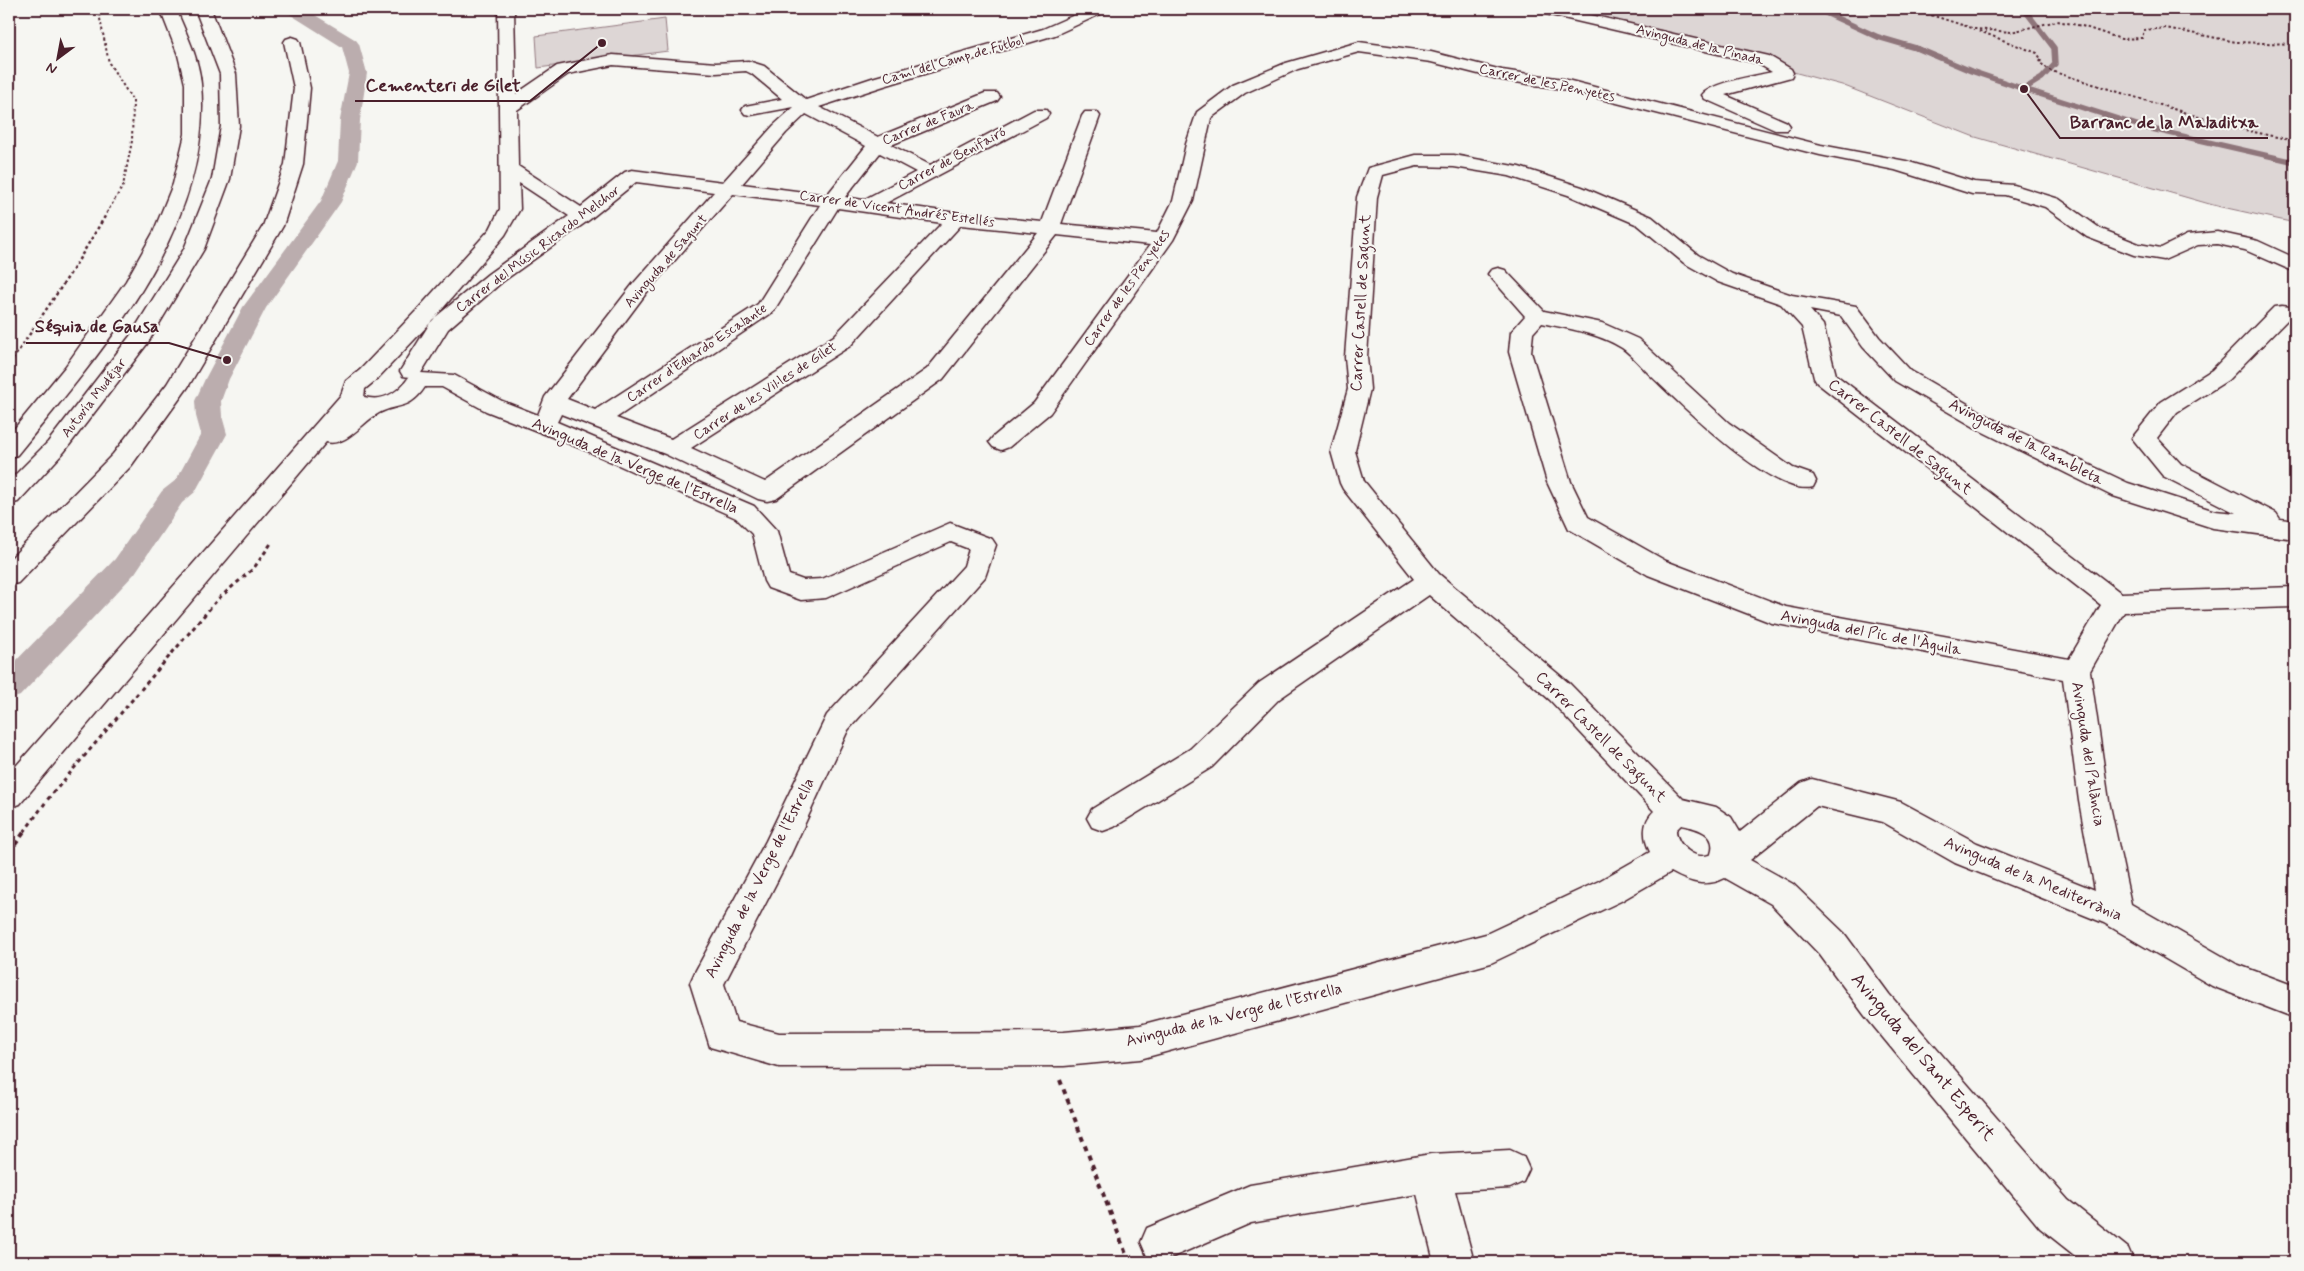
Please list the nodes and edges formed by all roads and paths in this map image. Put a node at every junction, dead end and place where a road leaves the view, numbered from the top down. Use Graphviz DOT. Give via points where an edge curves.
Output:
graph roads {
  1 [pos="98,9"];
  2 [pos="168,9"];
  3 [pos="203,9"];
  4 [pos="506,9"];
  5 [pos="1100,9"];
  6 [pos="1546,9"];
  7 [pos="1912,9"];
  8 [pos="1975,29"];
  9 [pos="292,42"];
  10 [pos="2295,44"];
  11 [pos="991,97"];
  12 [pos="800,104"];
  13 [pos="509,107"];
  14 [pos="751,110"];
  15 [pos="1040,114"];
  16 [pos="1091,116"];
  17 [pos="2295,141"];
  18 [pos="877,144"];
  19 [pos="1899,165"];
  20 [pos="509,168"];
  21 [pos="928,171"];
  22 [pos="632,176"];
  23 [pos="729,188"];
  24 [pos="832,201"];
  25 [pos="866,206"];
  26 [pos="582,216"];
  27 [pos="956,219"];
  28 [pos="1050,228"];
  29 [pos="1163,240"];
  30 [pos="2295,266"];
  31 [pos="1498,274"];
  32 [pos="1788,300"];
  33 [pos="2282,312"];
  34 [pos="425,315"];
  35 [pos="1537,316"];
  36 [pos="9,365"];
  37 [pos="368,375"];
  38 [pos="410,379"];
  39 [pos="352,397"];
  40 [pos="374,406"];
  41 [pos="549,415"];
  42 [pos="598,419"];
  43 [pos="1001,442"];
  44 [pos="674,449"];
  45 [pos="9,450"];
  46 [pos="286,471"];
  47 [pos="1804,481"];
  48 [pos="9,496"];
  49 [pos="2291,529"];
  50 [pos="272,542"];
  51 [pos="9,576"];
  52 [pos="1430,581"];
  53 [pos="2295,597"];
  54 [pos="2116,603"];
  55 [pos="2076,671"];
  56 [pos="9,794"];
  57 [pos="1676,813"];
  58 [pos="1103,818"];
  59 [pos="9,853"];
  60 [pos="1671,856"];
  61 [pos="1725,862"];
  62 [pos="2116,913"];
  63 [pos="2295,1002"];
  64 [pos="1048,1049"];
  65 [pos="1510,1169"];
  66 [pos="1431,1173"];
  67 [pos="1161,1242"];
  68 [pos="1129,1262"];
  69 [pos="1454,1262"];
  70 [pos="2114,1262"];
  1 -- 36 [label="path" via="109,62 133,101 132,141 123,186"];
  2 -- 45 [label="main road, Autovía Mudéjar" via="193,83 194,130 183,186 150,260 96,344"];
  3 -- 48 [label="main road, Autovía Mudéjar" via="228,74 230,126 221,179 194,249 139,338 56,447"];
  4 -- 13 [label="main road"];
  5 -- 12 [label="main road, Camí del Camp de Futbol" via="1049,32"];
  6 -- 19 [label="main road, Avinguda de la Pinada" via="1763,59 1785,72 1711,95 1810,138"];
  7 -- 8 [label="path"];
  8 -- 10 [label="path" via="2010,32 2057,21 2121,39 2142,38 2144,30 2159,26 2181,28 2230,41"];
  8 -- 17 [label="path" via="2002,42 2038,53 2040,63 2051,71 2231,127"];
  9 -- 51 [label="main road" via="302,88 294,164 273,226 177,387 122,460"];
  11 -- 18 [label="main road, Carrer de Faura"];
  12 -- 13 [label="main road" via="758,70 748,66 716,68 613,60 563,70"];
  12 -- 14 [label="main road, Camí del Camp de Futbol"];
  12 -- 18 [label="main road"];
  12 -- 23 [label="main road, Avinguda de Sagunt"];
  13 -- 20 [label="main road"];
  15 -- 21 [label="main road, Carrer de Benifairó"];
  16 -- 28 [label="main road"];
  18 -- 21 [label="main road"];
  18 -- 24 [label="main road, Carrer de Faura"];
  19 -- 29 [label="main road, Carrer de les Penyetes" via="1820,150 1562,84 1502,75 1430,57 1359,47 1315,58 1238,89 1204,116 1183,201"];
  19 -- 30 [label="main road, Carrer de les Penyetes" via="1972,188 2007,189 2052,204 2094,233 2134,249 2164,254 2194,239 2217,238 2251,245"];
  20 -- 26 [label="main road"];
  20 -- 34 [label="main road" via="510,209 498,231"];
  21 -- 25 [label="main road, Carrer de Benifairó"];
  22 -- 23 [label="main road, Carrer de Vicent Andrés Estellés"];
  22 -- 26 [label="main road, Carrer del Músic Ricardo Melchor"];
  23 -- 24 [label="main road, Carrer de Vicent Andrés Estellés"];
  23 -- 41 [label="main road, Avinguda de Sagunt" via="640,288"];
  24 -- 25 [label="main road, Carrer de Vicent Andrés Estellés"];
  24 -- 42 [label="main road, Carrer d'Eduardo Escalante" via="766,308"];
  25 -- 27 [label="main road, Carrer de Vicent Andrés Estellés"];
  26 -- 38 [label="main road, Carrer del Músic Ricardo Melchor" via="495,278 440,325"];
  27 -- 28 [label="main road, Carrer de Vicent Andrés Estellés"];
  27 -- 44 [label="main road, Carrer de les Vil·les de Gilet" via="842,341"];
  28 -- 29 [label="main road, Carrer de Vicent Andrés Estellés"];
  28 -- 44 [label="main road, Avinguda de la Verge de l'Estrella" via="935,374 767,493"];
  29 -- 43 [label="main road, Carrer de les Penyetes" via="1042,408"];
  31 -- 35 [label="main road"];
  32 -- 49 [label="main road, Avinguda de la Rambleta" via="1848,311 1903,376 1989,426 2119,489 2213,519"];
  32 -- 52 [label="main road, Carrer Castell de Sagunt" via="1725,278 1691,259 1644,221 1575,191 1512,171 1454,161 1416,160 1375,172 1367,197 1356,357 1359,389 1344,451 1352,483"];
  32 -- 54 [label="main road, Carrer Castell de Sagunt" via="1812,325 1825,378"];
  33 -- 49 [label="main road" via="2220,375 2169,407 2144,438 2172,470"];
  34 -- 37 [label="main road"];
  34 -- 38 [label="main road" via="412,345"];
  35 -- 47 [label="main road" via="1594,328 1630,344 1721,428 1784,474"];
  35 -- 55 [label="main road, Avinguda del Pic de l'Àguila" via="1522,332 1520,352 1559,482 1578,523 1657,568 1782,616"];
  37 -- 38 [label="main road" via="388,369"];
  37 -- 39 [label="main road" via="354,386"];
  38 -- 40 [label="main road" via="390,403"];
  38 -- 41 [label="main road, Avinguda de la Verge de l'Estrella" via="451,395"];
  39 -- 40 [label="main road" via="359,404"];
  39 -- 46 [label="main road"];
  40 -- 46 [label="main road"];
  41 -- 42 [label="main road, Avinguda de la Verge de l'Estrella"];
  41 -- 64 [label="main road, Avinguda de la Verge de l'Estrella" via="593,445 744,512 764,531 777,581 801,590 826,588 950,532 983,545 976,570 837,723 776,850 706,983 722,1034 779,1050"];
  42 -- 44 [label="main road, Avinguda de la Verge de l'Estrella"];
  46 -- 56 [label="main road"];
  50 -- 59 [label="path" via="254,568 218,598 73,769"];
  52 -- 57 [label="main road, Carrer Castell de Sagunt" via="1560,692"];
  52 -- 58 [label="main road" via="1269,691 1201,758"];
  53 -- 54 [label="main road"];
  54 -- 55 [label="main road, Avinguda del Palància"];
  55 -- 62 [label="main road, Avinguda del Palància" via="2094,801"];
  57 -- 60 [label="main road" via="1666,818 1659,832 1660,840"];
  57 -- 61 [label="main road" via="1696,813 1725,832 1730,849"];
  60 -- 61 [label="main road" via="1699,869 1709,869"];
  60 -- 64 [label="main road, Avinguda de la Verge de l'Estrella" via="1610,891 1491,948 1140,1042"];
  61 -- 62 [label="main road, Avinguda de la Mediterrània" via="1812,792 1890,811 1966,854"];
  61 -- 70 [label="main road, Avinguda del Sant Esperit" via="1782,894 1832,944 1877,1005 2054,1214"];
  62 -- 63 [label="main road, Avinguda de la Mediterrània" via="2224,975"];
  64 -- 68 [label="path"];
  65 -- 66 [label="main road"];
  66 -- 67 [label="main road" via="1250,1204"];
  66 -- 69 [label="main road"];
}
